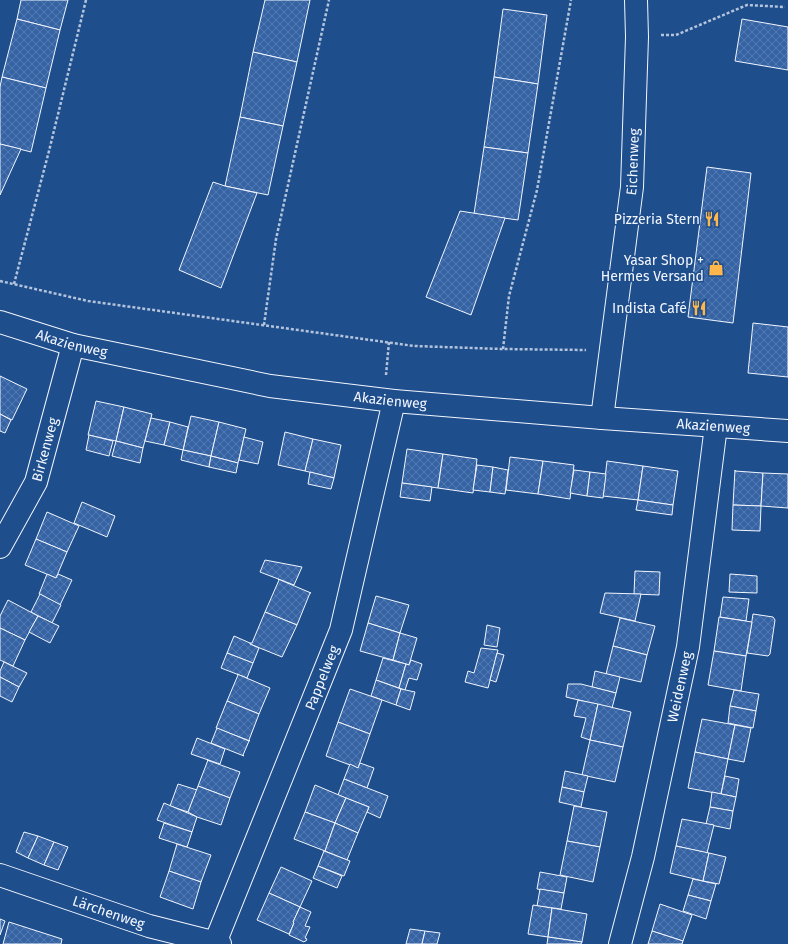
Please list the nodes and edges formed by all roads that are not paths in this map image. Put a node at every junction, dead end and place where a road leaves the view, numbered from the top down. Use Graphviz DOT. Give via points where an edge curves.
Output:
graph roads {
  1 [pos="636,0"];
  2 [pos="0,322"];
  3 [pos="73,345"];
  4 [pos="388,401"];
  5 [pos="602,418"];
  6 [pos="716,426"];
  7 [pos="788,431"];
  8 [pos="0,547"];
  9 [pos="0,875"];
  10 [pos="217,944"];
  11 [pos="620,944"];
  1 -- 5 [label="street, Eichenweg" via="632,187"];
  2 -- 3 [label="street, Akazienweg"];
  3 -- 4 [label="street, Akazienweg" via="270,386"];
  3 -- 8 [label="street, Birkenweg" via="36,482"];
  4 -- 5 [label="street, Akazienweg"];
  4 -- 10 [label="street, Pappelweg" via="340,630"];
  5 -- 6 [label="street, Akazienweg"];
  6 -- 7 [label="street, Akazienweg"];
  6 -- 11 [label="street, Weidenweg" via="688,647 643,857"];
  9 -- 10 [label="street, Lärchenweg" via="149,926"];
}
